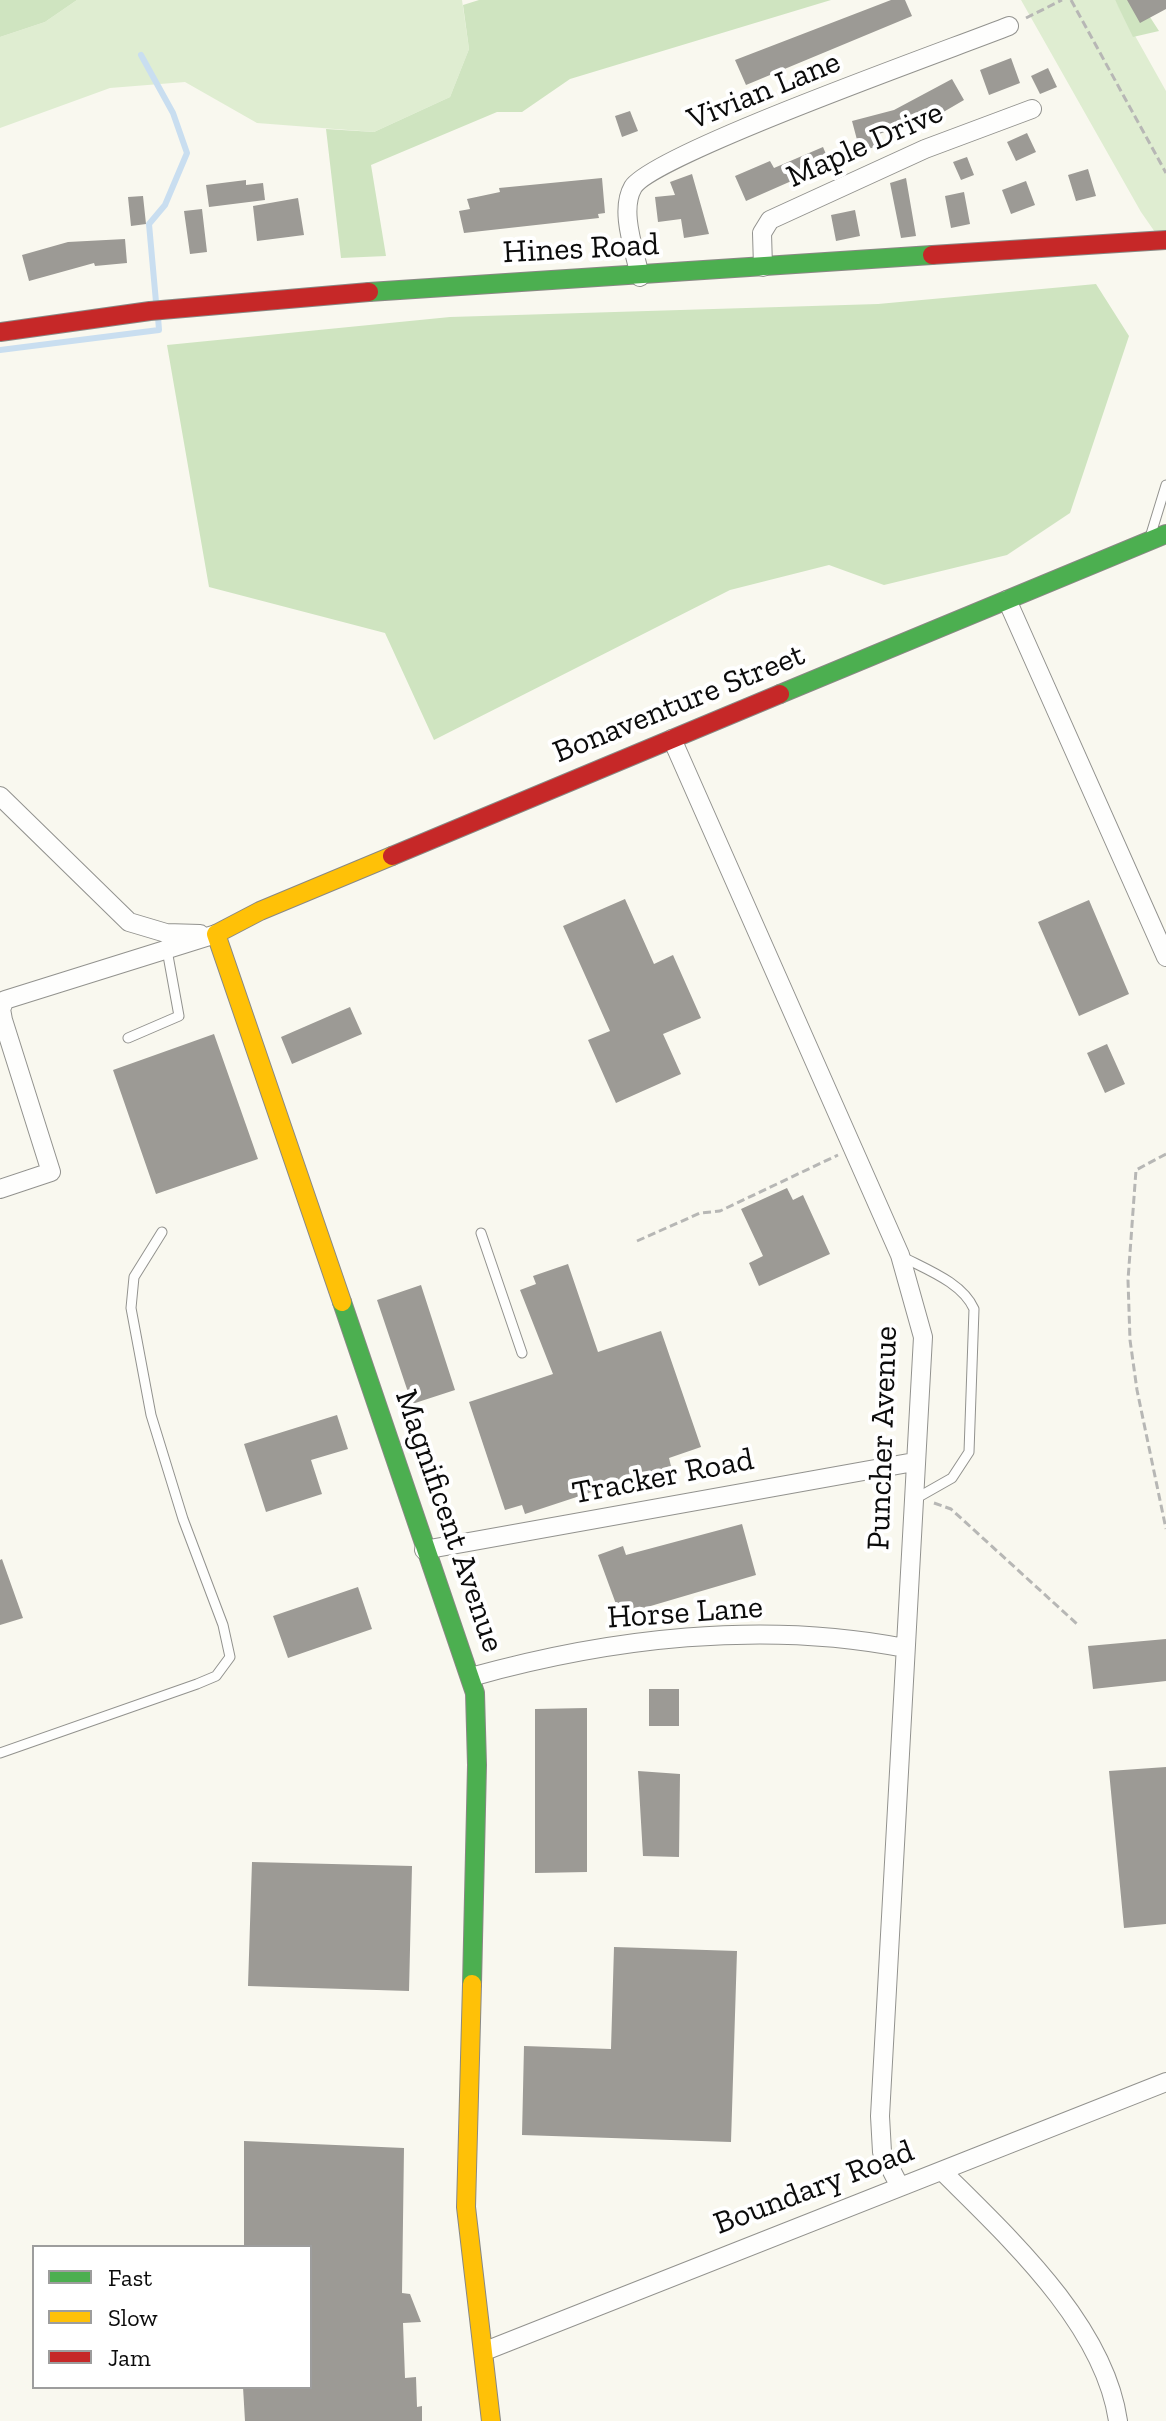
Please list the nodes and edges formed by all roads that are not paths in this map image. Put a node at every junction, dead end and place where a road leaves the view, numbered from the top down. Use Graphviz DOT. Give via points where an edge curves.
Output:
graph roads {
  1 [pos="1009,26"];
  2 [pos="1032,109"];
  3 [pos="1166,240"];
  4 [pos="763,267"];
  5 [pos="640,277"];
  6 [pos="0,332"];
  7 [pos="1166,485"];
  8 [pos="1157,537"];
  9 [pos="1007,600"];
  10 [pos="672,739"];
  11 [pos="0,796"];
  12 [pos="216,934"];
  13 [pos="167,950"];
  14 [pos="1166,957"];
  15 [pos="3,998"];
  16 [pos="128,1038"];
  17 [pos="0,1189"];
  18 [pos="162,1232"];
  19 [pos="481,1233"];
  20 [pos="900,1255"];
  21 [pos="522,1353"];
  22 [pos="914,1462"];
  23 [pos="912,1500"];
  24 [pos="424,1550"];
  25 [pos="905,1648"];
  26 [pos="471,1677"];
  27 [pos="2,1750"];
  28 [pos="1166,2082"];
  29 [pos="942,2171"];
  30 [pos="899,2185"];
  31 [pos="485,2351"];
  32 [pos="491,2421"];
  33 [pos="1118,2421"];
  1 -- 5 [label="street, Vivian Lane" via="749,126 644,175 632,189 627,207"];
  2 -- 4 [label="street, Maple Drive" via="925,149 770,220 762,233"];
  3 -- 4 [label="street, Hines Road"];
  4 -- 5 [label="street, Hines Road"];
  5 -- 6 [label="street, Hines Road" via="388,290 150,311"];
  7 -- 8 [label="lane"];
  8 -- 9 [label="street, Bonaventure Street"];
  9 -- 10 [label="street, Bonaventure Street"];
  9 -- 14 [label="street"];
  10 -- 12 [label="street, Bonaventure Street"];
  10 -- 20 [label="street, Puncher Avenue"];
  11 -- 12 [label="street" via="129,922 166,933"];
  12 -- 13 [label="street"];
  12 -- 24 [label="street, Magnificent Avenue"];
  13 -- 15 [label="street"];
  13 -- 16 [label="lane" via="179,1016"];
  15 -- 17 [label="street" via="3,1020 51,1172"];
  18 -- 27 [label="lane" via="134,1277 131,1308 151,1415 230,1657 216,1676 197,1684"];
  19 -- 21 [label="lane"];
  20 -- 22 [label="street, Puncher Avenue" via="923,1337"];
  20 -- 23 [label="lane" via="955,1286 974,1309 969,1452 952,1478"];
  22 -- 23 [label="street, Puncher Avenue"];
  22 -- 24 [label="street, Tracker Road"];
  23 -- 25 [label="street, Puncher Avenue"];
  24 -- 26 [label="street, Magnificent Avenue"];
  25 -- 26 [label="street, Horse Lane" via="806,1637 684,1638 527,1661"];
  25 -- 30 [label="street, Puncher Avenue" via="880,2116 882,2152"];
  26 -- 31 [label="street, Magnificent Avenue" via="477,1765 466,2207 468,2258"];
  28 -- 29 [label="street, Boundary Road"];
  29 -- 30 [label="street, Boundary Road"];
  29 -- 33 [label="street" via="1017,2243 1084,2334 1109,2382"];
  30 -- 31 [label="street, Boundary Road"];
  31 -- 32 [label="street, Magnificent Avenue"];
}
